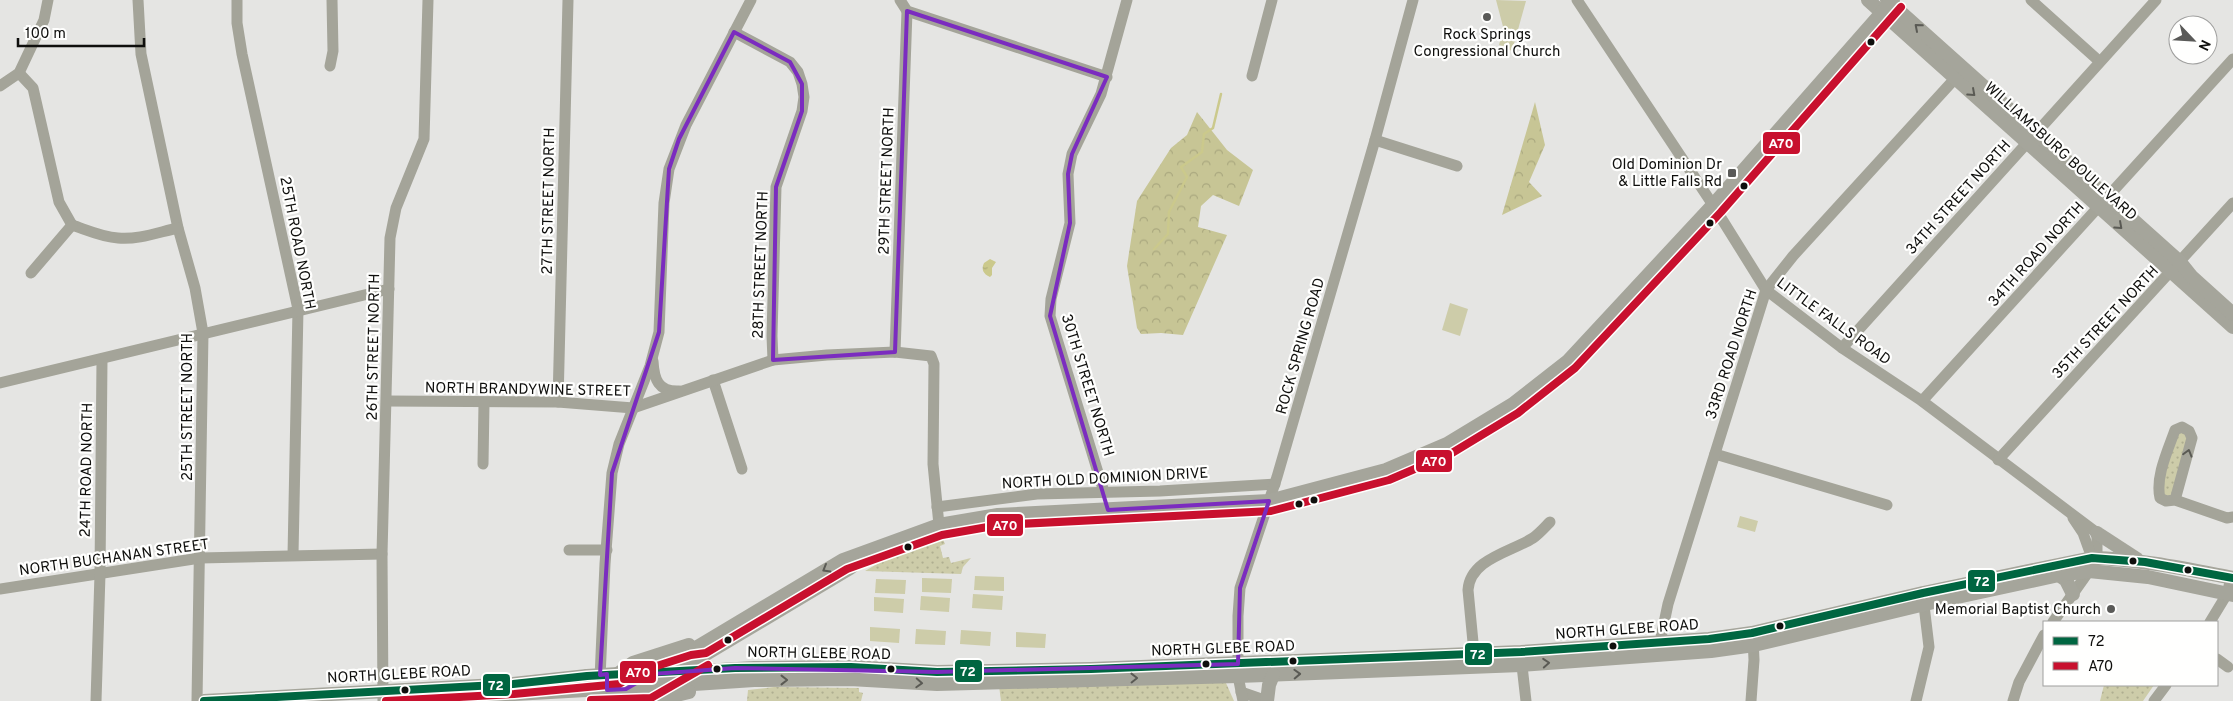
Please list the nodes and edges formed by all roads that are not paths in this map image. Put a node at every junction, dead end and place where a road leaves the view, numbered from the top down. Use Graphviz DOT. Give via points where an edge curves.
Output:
graph roads {
  1 [pos="48,0"];
  2 [pos="138,0"];
  3 [pos="237,0"];
  4 [pos="332,0"];
  5 [pos="428,0"];
  6 [pos="568,0"];
  7 [pos="751,0"];
  8 [pos="900,0"];
  9 [pos="1127,0"];
  10 [pos="1272,0"];
  11 [pos="1412,0"];
  12 [pos="1577,0"];
  13 [pos="1868,0"];
  14 [pos="2031,0"];
  15 [pos="2156,0"];
  16 [pos="1888,4"];
  17 [pos="907,11"];
  18 [pos="734,32"];
  19 [pos="2233,60"];
  20 [pos="2099,61"];
  21 [pos="330,66"];
  22 [pos="19,73"];
  23 [pos="1960,73"];
  24 [pos="1252,76"];
  25 [pos="1107,78"];
  26 [pos="0,86"];
  27 [pos="2032,138"];
  28 [pos="1375,140"];
  29 [pos="1457,166"];
  30 [pos="2103,203"];
  31 [pos="2233,204"];
  32 [pos="1713,205"];
  33 [pos="72,225"];
  34 [pos="178,228"];
  35 [pos="2175,267"];
  36 [pos="31,273"];
  37 [pos="389,288"];
  38 [pos="1766,290"];
  39 [pos="298,309"];
  40 [pos="2233,314"];
  41 [pos="2233,327"];
  42 [pos="203,333"];
  43 [pos="1842,348"];
  44 [pos="894,352"];
  45 [pos="653,357"];
  46 [pos="102,360"];
  47 [pos="773,360"];
  48 [pos="713,380"];
  49 [pos="0,383"];
  50 [pos="682,391"];
  51 [pos="387,401"];
  52 [pos="558,402"];
  53 [pos="1922,402"];
  54 [pos="484,403"];
  55 [pos="633,408"];
  56 [pos="1715,454"];
  57 [pos="1998,460"];
  58 [pos="483,464"];
  59 [pos="742,469"];
  60 [pos="1275,484"];
  61 [pos="1104,492"];
  62 [pos="2175,500"];
  63 [pos="1268,501"];
  64 [pos="1887,505"];
  65 [pos="937,507"];
  66 [pos="2068,509"];
  67 [pos="2233,517"];
  68 [pos="1550,522"];
  69 [pos="939,525"];
  70 [pos="2097,532"];
  71 [pos="569,550"];
  72 [pos="607,550"];
  73 [pos="871,551"];
  74 [pos="382,554"];
  75 [pos="293,555"];
  76 [pos="200,558"];
  77 [pos="2140,561"];
  78 [pos="2091,565"];
  79 [pos="100,574"];
  80 [pos="2059,575"];
  81 [pos="2232,578"];
  82 [pos="0,588"];
  83 [pos="2073,594"];
  84 [pos="2230,594"];
  85 [pos="1924,598"];
  86 [pos="2053,621"];
  87 [pos="2211,621"];
  88 [pos="2043,637"];
  89 [pos="1753,639"];
  90 [pos="702,644"];
  91 [pos="1660,649"];
  92 [pos="1521,658"];
  93 [pos="2218,660"];
  94 [pos="1475,661"];
  95 [pos="2228,667"];
  96 [pos="1238,670"];
  97 [pos="674,673"];
  98 [pos="618,674"];
  99 [pos="652,674"];
  100 [pos="1273,675"];
  101 [pos="2165,686"];
  102 [pos="649,695"];
  103 [pos="617,696"];
  104 [pos="1242,696"];
  105 [pos="385,698"];
  106 [pos="96,701"];
  107 [pos="197,701"];
  108 [pos="204,701"];
  109 [pos="599,701"];
  110 [pos="1268,701"];
  111 [pos="1526,701"];
  112 [pos="1751,701"];
  113 [pos="1916,701"];
  114 [pos="2014,701"];
  115 [pos="2154,701"];
  1 -- 22 [label="street" via="44,20"];
  2 -- 34 [label="street, 25TH STREET NORTH" via="141,54"];
  3 -- 39 [label="street, 25TH ROAD NORTH" via="242,54"];
  4 -- 21 [label="street" via="333,52"];
  5 -- 37 [label="street, 26TH STREET NORTH" via="424,139 396,208 390,238"];
  6 -- 52 [label="street, 27TH STREET NORTH"];
  7 -- 18 [label="street"];
  8 -- 17 [label="street"];
  9 -- 25 [label="street, 30TH STREET NORTH"];
  10 -- 24 [label="street"];
  11 -- 28 [label="street, ROCK SPRING ROAD"];
  12 -- 32 [label="street, LITTLE FALLS ROAD"];
  13 -- 16 [label="main road, WILLIAMSBURG BOULEVARD"];
  14 -- 20 [label="street"];
  15 -- 20 [label="street, 34TH STREET NORTH"];
  16 -- 23 [label="main road, WILLIAMSBURG BOULEVARD"];
  16 -- 32 [label="main road"];
  17 -- 25 [label="street"];
  17 -- 44 [label="street, 29TH STREET NORTH"];
  18 -- 45 [label="street" via="679,139 669,169 664,204 661,318"];
  18 -- 47 [label="street, 28TH STREET NORTH" via="790,62 802,84 802,111 776,187"];
  19 -- 30 [label="street, 34TH ROAD NORTH"];
  20 -- 27 [label="street, 34TH STREET NORTH"];
  22 -- 26 [label="street"];
  22 -- 33 [label="street" via="32,88 59,202"];
  23 -- 27 [label="main road, WILLIAMSBURG BOULEVARD"];
  23 -- 38 [label="street, 33RD ROAD NORTH" via="1793,256"];
  25 -- 61 [label="street, 30TH STREET NORTH" via="1072,154 1068,174 1070,223 1051,299 1050,316"];
  27 -- 30 [label="main road, WILLIAMSBURG BOULEVARD"];
  27 -- 43 [label="street, 34TH STREET NORTH"];
  28 -- 29 [label="street"];
  28 -- 60 [label="street, ROCK SPRING ROAD"];
  30 -- 35 [label="main road, WILLIAMSBURG BOULEVARD"];
  30 -- 53 [label="street, 34TH ROAD NORTH"];
  31 -- 35 [label="street, 35TH STREET NORTH"];
  32 -- 38 [label="street, LITTLE FALLS ROAD"];
  32 -- 63 [label="main road" via="1568,361 1505,410 1447,444 1386,470"];
  33 -- 34 [label="street" via="120,238"];
  33 -- 36 [label="street"];
  34 -- 42 [label="street, 25TH STREET NORTH"];
  35 -- 40 [label="main road, WILLIAMSBURG BOULEVARD" via="2192,277"];
  35 -- 41 [label="main road, WILLIAMSBURG BOULEVARD"];
  35 -- 57 [label="street, 35TH STREET NORTH"];
  37 -- 39 [label="street"];
  37 -- 51 [label="street, 26TH STREET NORTH"];
  38 -- 43 [label="street, LITTLE FALLS ROAD"];
  38 -- 56 [label="street, 33RD ROAD NORTH"];
  39 -- 42 [label="street"];
  39 -- 75 [label="street, 25TH ROAD NORTH"];
  42 -- 46 [label="street"];
  42 -- 76 [label="street, 25TH STREET NORTH"];
  43 -- 53 [label="street, LITTLE FALLS ROAD"];
  44 -- 47 [label="street, NORTH BRANDYWINE STREET"];
  44 -- 65 [label="street, NORTH BRANDYWINE STREET" via="931,356 934,364 933,464"];
  45 -- 50 [label="street" via="658,384 670,391"];
  45 -- 55 [label="street"];
  46 -- 49 [label="street"];
  46 -- 79 [label="street, 24TH ROAD NORTH"];
  47 -- 48 [label="street, NORTH BRANDYWINE STREET"];
  48 -- 50 [label="street, NORTH BRANDYWINE STREET"];
  48 -- 59 [label="street"];
  50 -- 55 [label="street, NORTH BRANDYWINE STREET"];
  51 -- 54 [label="street, NORTH BRANDYWINE STREET"];
  51 -- 74 [label="street, 26TH STREET NORTH"];
  52 -- 54 [label="street, NORTH BRANDYWINE STREET"];
  52 -- 55 [label="street, NORTH BRANDYWINE STREET"];
  53 -- 57 [label="street, LITTLE FALLS ROAD"];
  54 -- 58 [label="street"];
  55 -- 72 [label="street" via="612,473"];
  56 -- 64 [label="street"];
  56 -- 91 [label="street, 33RD ROAD NORTH" via="1668,604"];
  57 -- 66 [label="street, LITTLE FALLS ROAD"];
  60 -- 61 [label="street, NORTH OLD DOMINION DRIVE"];
  60 -- 63 [label="street, ROCK SPRING ROAD"];
  61 -- 65 [label="street, NORTH OLD DOMINION DRIVE" via="1037,494"];
  62 -- 62 [label="street, one-way" via="2192,438 2182,427 2175,430 2158,488 2160,498"];
  62 -- 67 [label="street" via="2227,518"];
  63 -- 69 [label="main road" via="998,515"];
  63 -- 96 [label="street, ROCK SPRING ROAD" via="1240,588"];
  65 -- 69 [label="street"];
  66 -- 70 [label="street, LITTLE FALLS ROAD"];
  66 -- 78 [label="street, LITTLE FALLS ROAD" via="2084,532"];
  68 -- 94 [label="street" via="1534,538 1473,573 1468,590"];
  69 -- 73 [label="main road"];
  70 -- 77 [label="main road"];
  70 -- 78 [label="street" via="2097,552"];
  71 -- 72 [label="street"];
  72 -- 103 [label="street" via="611,565"];
  72 -- 109 [label="street"];
  73 -- 90 [label="main road, one-way" via="842,560"];
  73 -- 97 [label="main road" via="850,568"];
  74 -- 75 [label="street, NORTH BUCHANAN STREET"];
  74 -- 105 [label="street, 26TH STREET NORTH"];
  75 -- 76 [label="street, NORTH BUCHANAN STREET"];
  76 -- 79 [label="street, NORTH BUCHANAN STREET"];
  76 -- 107 [label="street, 25TH STREET NORTH"];
  77 -- 78 [label="main road, NORTH GLEBE ROAD"];
  77 -- 81 [label="main road, NORTH GLEBE ROAD"];
  78 -- 80 [label="main road, NORTH GLEBE ROAD"];
  78 -- 83 [label="street"];
  78 -- 84 [label="main road, NORTH GLEBE ROAD"];
  78 -- 85 [label="main road, NORTH GLEBE ROAD"];
  79 -- 82 [label="street, NORTH BUCHANAN STREET"];
  79 -- 106 [label="street, 24TH ROAD NORTH"];
  80 -- 83 [label="main road" via="2066,580"];
  80 -- 85 [label="main road, NORTH GLEBE ROAD"];
  81 -- 84 [label="street"];
  83 -- 86 [label="street"];
  84 -- 87 [label="street"];
  85 -- 89 [label="main road, NORTH GLEBE ROAD"];
  85 -- 113 [label="street" via="1929,647"];
  88 -- 114 [label="street" via="2019,682"];
  89 -- 91 [label="main road, NORTH GLEBE ROAD"];
  89 -- 112 [label="street"];
  90 -- 98 [label="main road" via="633,662"];
  90 -- 99 [label="main road"];
  91 -- 92 [label="main road, NORTH GLEBE ROAD"];
  92 -- 94 [label="main road, NORTH GLEBE ROAD"];
  92 -- 111 [label="street"];
  93 -- 95 [label="street"];
  94 -- 96 [label="main road, NORTH GLEBE ROAD"];
  100 -- 94 [label="main road, NORTH GLEBE ROAD, one-way"];
  96 -- 97 [label="main road, NORTH GLEBE ROAD" via="937,672 851,667"];
  96 -- 100 [label="main road, NORTH GLEBE ROAD"];
  102 -- 96 [label="main road, NORTH GLEBE ROAD, one-way" via="717,682 850,680 937,684"];
  96 -- 104 [label="street, ROCK SPRING ROAD"];
  97 -- 99 [label="main road, NORTH GLEBE ROAD"];
  97 -- 102 [label="main road"];
  98 -- 99 [label="main road, NORTH GLEBE ROAD"];
  98 -- 105 [label="main road, NORTH GLEBE ROAD, bridge"];
  99 -- 103 [label="main road"];
  100 -- 110 [label="main road"];
  101 -- 115 [label="street"];
  102 -- 103 [label="main road"];
  103 -- 105 [label="main road, NORTH GLEBE ROAD, bridge" via="586,690"];
  104 -- 110 [label="street"];
  105 -- 108 [label="main road, NORTH GLEBE ROAD"];
}
